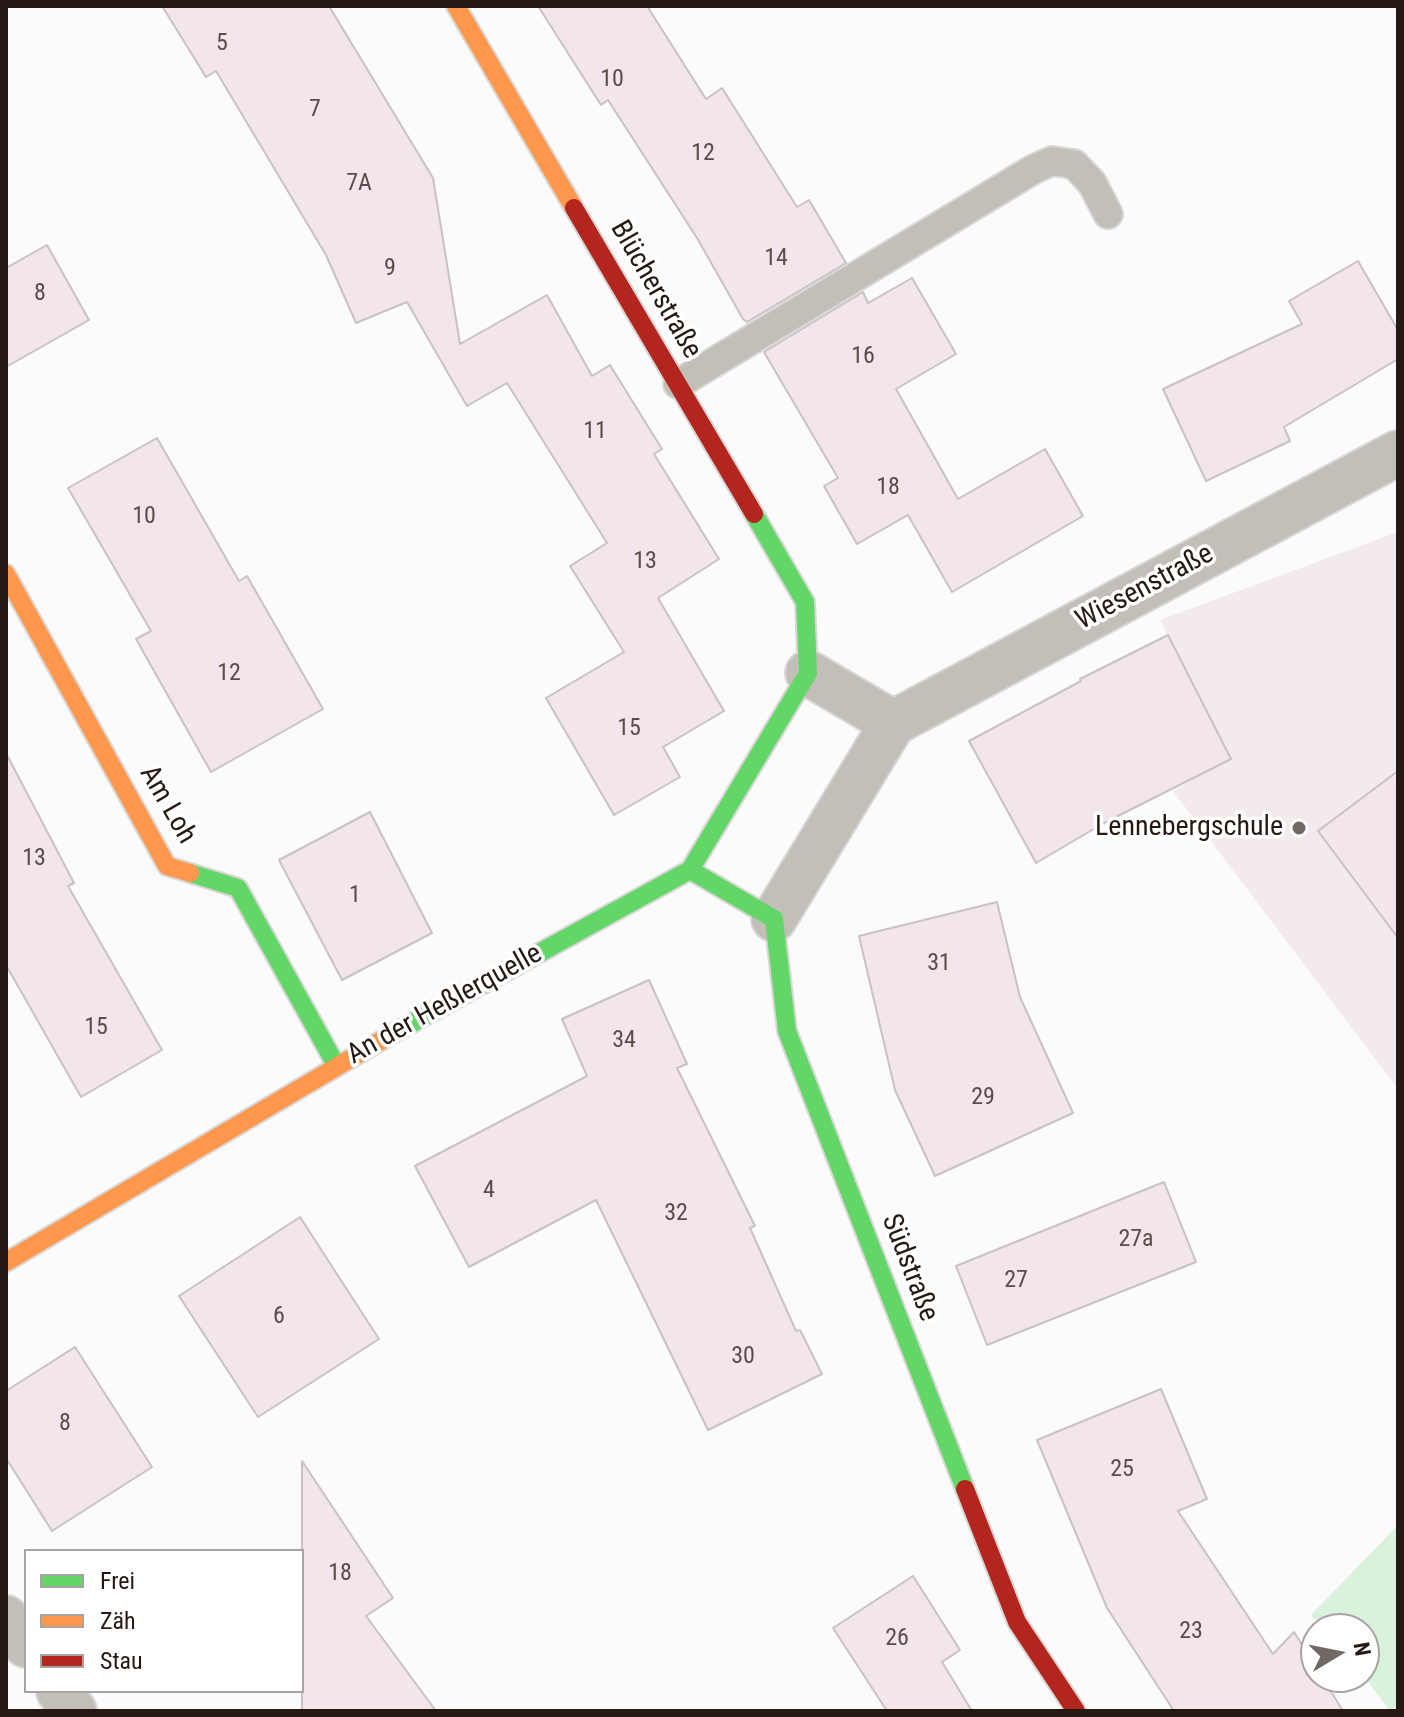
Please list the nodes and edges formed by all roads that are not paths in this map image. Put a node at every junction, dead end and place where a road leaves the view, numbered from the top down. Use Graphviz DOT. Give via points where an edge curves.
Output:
graph roads {
  1 [pos="456,6"];
  2 [pos="1108,214"];
  3 [pos="678,384"];
  4 [pos="1398,453"];
  5 [pos="6,574"];
  6 [pos="808,673"];
  7 [pos="893,723"];
  8 [pos="690,870"];
  9 [pos="774,919"];
  10 [pos="336,1065"];
  11 [pos="6,1262"];
  12 [pos="6,1618"];
  13 [pos="24,1642"];
  14 [pos="60,1693"];
  15 [pos="74,1711"];
  16 [pos="1076,1711"];
  1 -- 3 [label="street, Blücherstraße"];
  2 -- 3 [label="lane" via="1092,183 1074,164 1052,161"];
  3 -- 6 [label="street, Blücherstraße" via="805,602"];
  4 -- 7 [label="street, Wiesenstraße"];
  5 -- 10 [label="street, Am Loh" via="167,866 238,888"];
  6 -- 7 [label="street"];
  6 -- 8 [label="street"];
  7 -- 9 [label="street"];
  8 -- 9 [label="street"];
  8 -- 10 [label="street, An der Heßlerquelle"];
  9 -- 16 [label="street, Südstraße" via="787,1031 1017,1622"];
  10 -- 11 [label="street, An der Heßlerquelle"];
  12 -- 13 [label="street"];
  14 -- 15 [label="street"];
}
